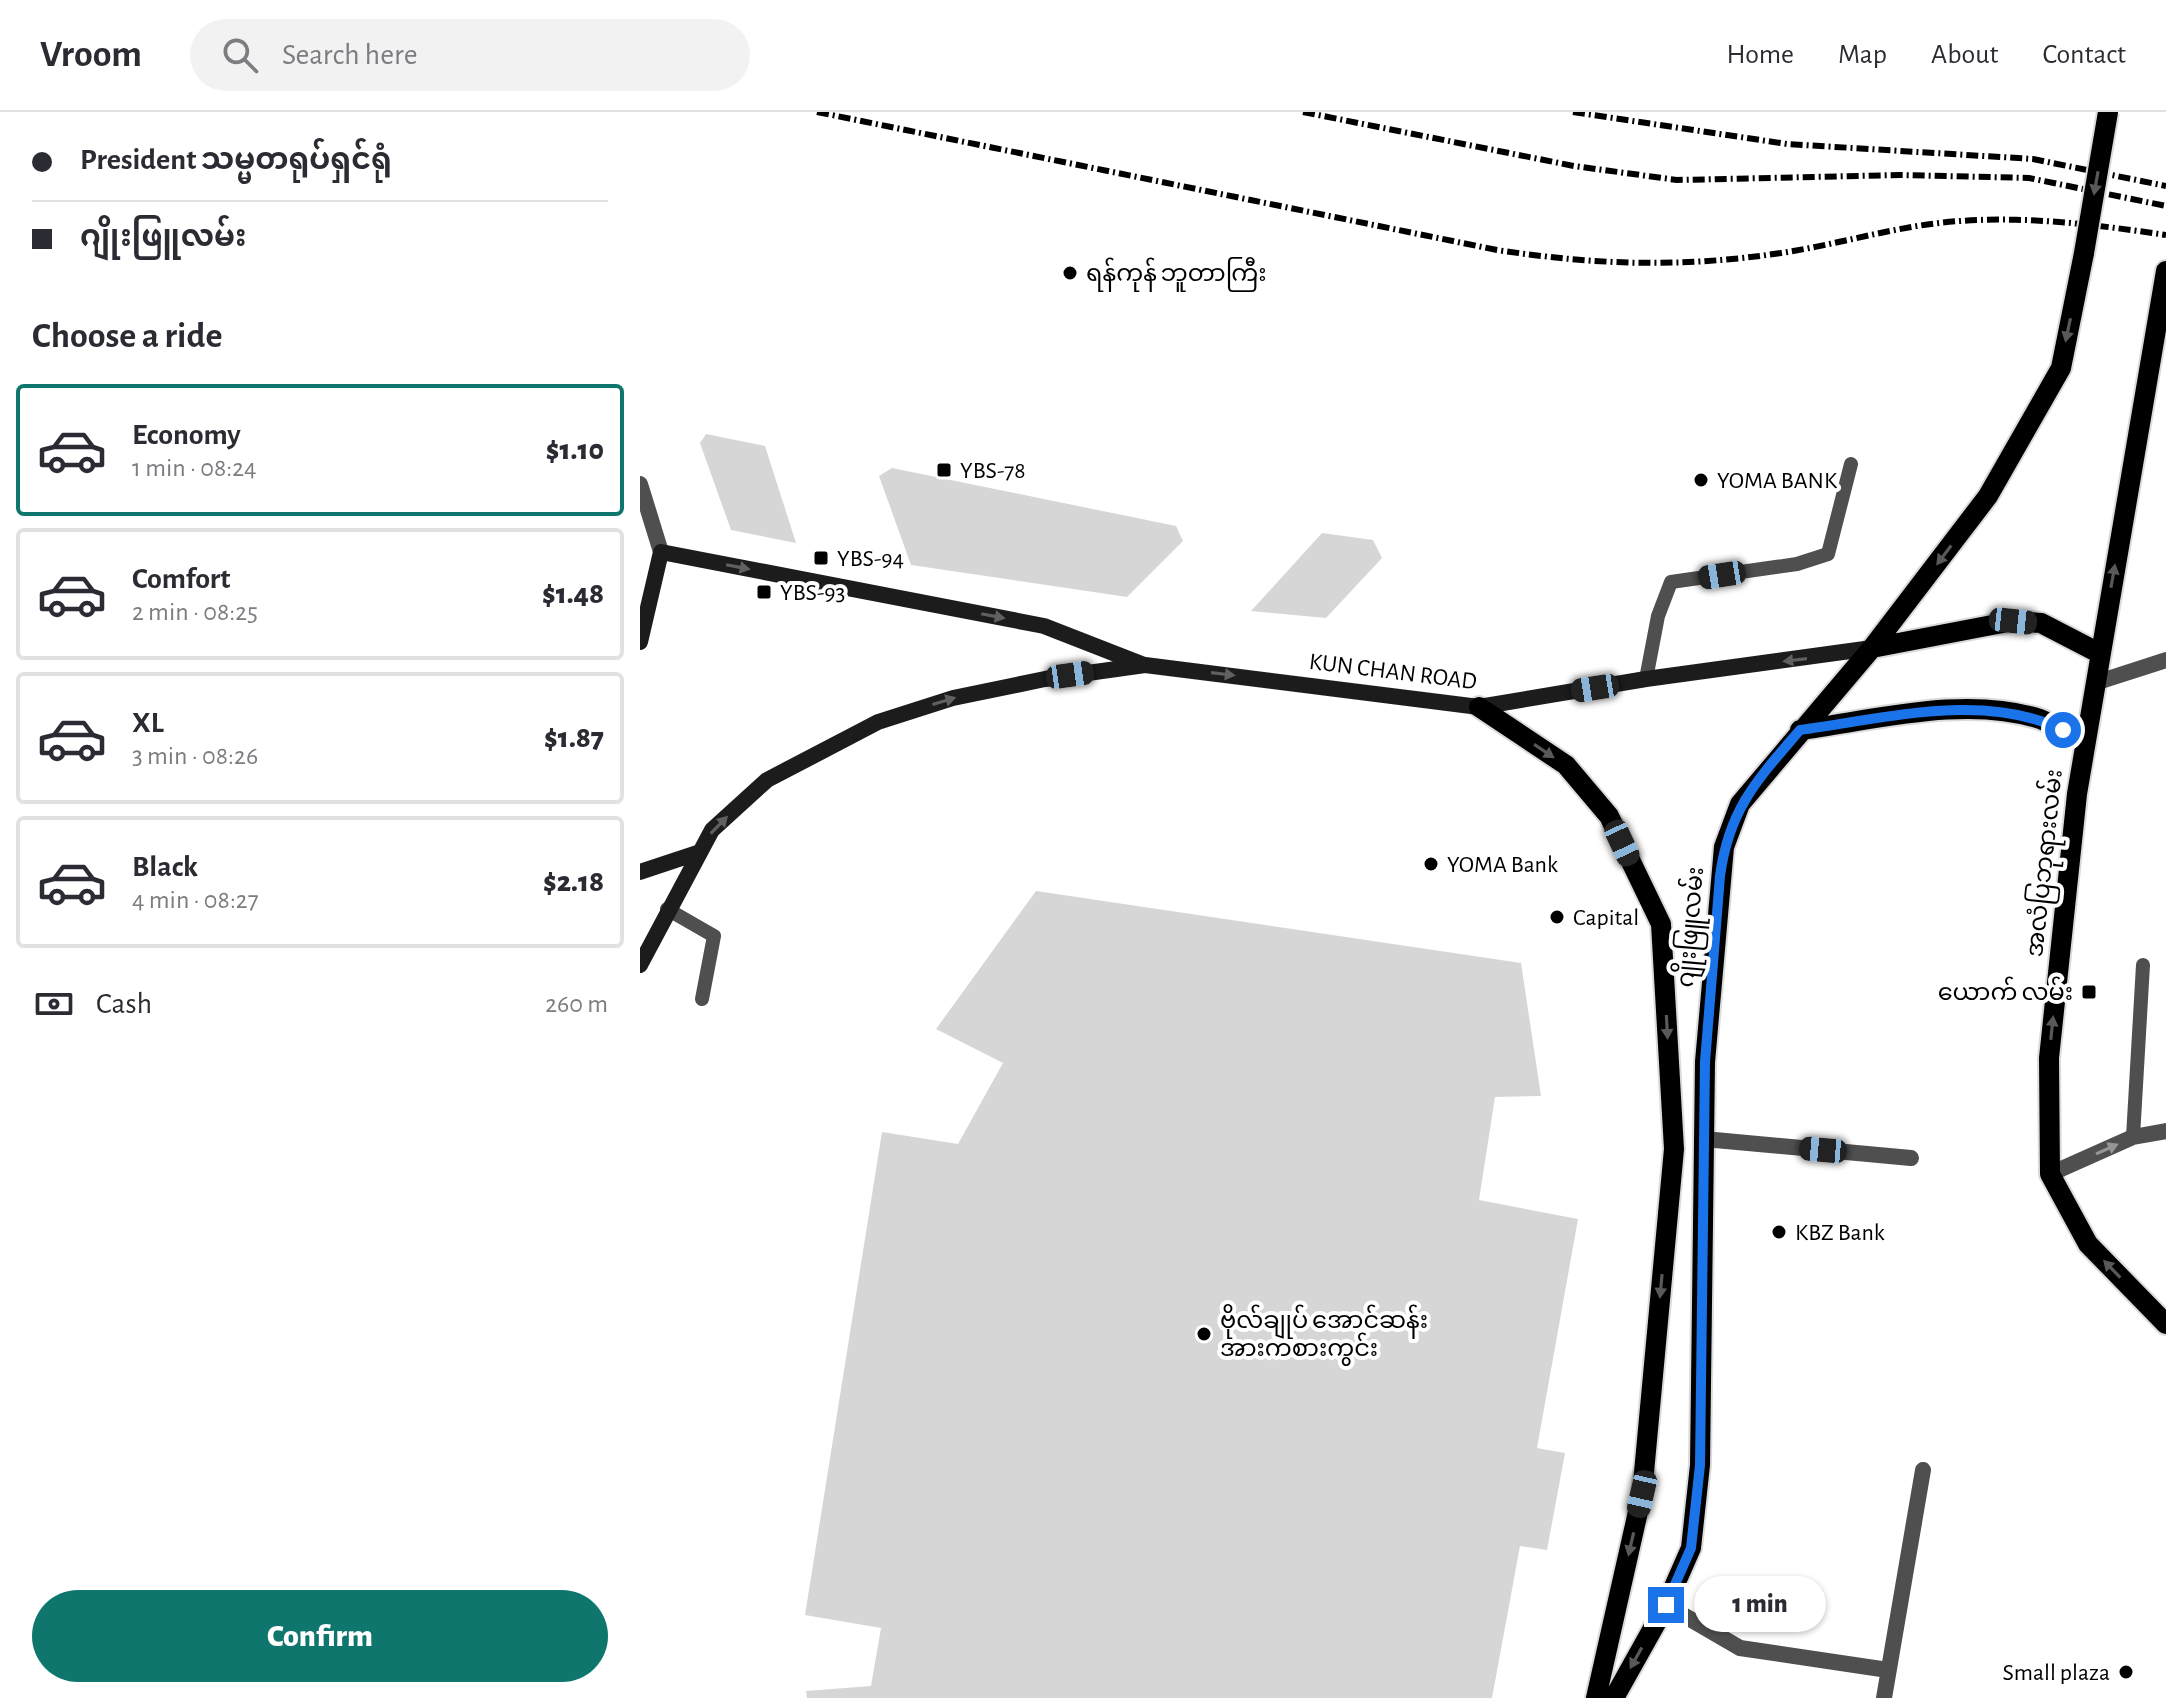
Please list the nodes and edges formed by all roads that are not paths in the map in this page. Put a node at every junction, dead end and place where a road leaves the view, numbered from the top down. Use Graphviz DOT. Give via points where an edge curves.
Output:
graph roads {
  1 [pos="2108,112"];
  2 [pos="2165,274"];
  3 [pos="1851,464"];
  4 [pos="640,484"];
  5 [pos="661,552"];
  6 [pos="640,642"];
  7 [pos="1872,648"];
  8 [pos="2099,653"];
  9 [pos="2166,660"];
  10 [pos="1145,665"];
  11 [pos="1646,679"];
  12 [pos="2095,683"];
  13 [pos="1479,707"];
  14 [pos="1800,730"];
  15 [pos="2085,741"];
  16 [pos="700,852"];
  17 [pos="640,872"];
  18 [pos="667,909"];
  19 [pos="640,965"];
  20 [pos="2143,965"];
  21 [pos="702,999"];
  22 [pos="2166,1131"];
  23 [pos="2133,1137"];
  24 [pos="1704,1139"];
  25 [pos="1911,1158"];
  26 [pos="2050,1174"];
  27 [pos="2166,1324"];
  28 [pos="1923,1470"];
  29 [pos="1666,1605"];
  30 [pos="1888,1670"];
  31 [pos="1596,1698"];
  32 [pos="1614,1698"];
  33 [pos="1884,1698"];
  1 -- 7 [label="main road, ဂျိုးဖြူလမ်း, one-way, bridge" via="2061,368 1988,496"];
  8 -- 2 [label="main road, အလံပြဘုရားလမ်း, one-way"];
  3 -- 11 [label="lane" via="1828,554 1797,564 1671,582 1658,616"];
  4 -- 5 [label="street"];
  5 -- 6 [label="main road"];
  5 -- 10 [label="main road, KUN CHAN ROAD, one-way" via="1044,626"];
  7 -- 8 [label="main road" via="2013,621 2041,623"];
  7 -- 11 [label="main road, KUN CHAN ROAD, one-way"];
  7 -- 14 [label="main road, ဂျိုးဖြူလမ်း"];
  8 -- 12 [label="main road, အလံပြဘုရားလမ်း"];
  9 -- 12 [label="street"];
  10 -- 13 [label="main road, KUN CHAN ROAD, one-way"];
  16 -- 10 [label="main road, KUN CHAN ROAD, one-way" via="712,830 767,780 878,722 953,698"];
  11 -- 13 [label="main road, KUN CHAN ROAD"];
  12 -- 15 [label="main road, အလံပြဘုရားလမ်း"];
  13 -- 31 [label="main road, one-way" via="1566,765 1609,816 1661,924 1674,1149 1642,1494"];
  14 -- 15 [label="main road" via="1954,710 2001,711 2040,719"];
  14 -- 24 [label="main road, ဂျိုးဖြူလမ်း" via="1740,804 1724,847 1705,1062"];
  26 -- 15 [label="main road, အလံပြဘုရားလမ်း, one-way" via="2049,1058"];
  16 -- 17 [label="main road"];
  16 -- 18 [label="main road, KUN CHAN ROAD"];
  18 -- 19 [label="main road, KUN CHAN ROAD"];
  18 -- 21 [label="lane" via="714,936"];
  20 -- 23 [label="lane"];
  22 -- 23 [label="street"];
  26 -- 23 [label="street, one-way"];
  24 -- 25 [label="street"];
  24 -- 29 [label="main road, ဂျိုးဖြူလမ်း" via="1700,1465 1691,1548"];
  27 -- 26 [label="main road, အလံပြဘုရားလမ်း, one-way" via="2088,1244"];
  28 -- 30 [label="street"];
  29 -- 30 [label="street" via="1740,1648"];
  29 -- 32 [label="main road, ဂျိုးဖြူလမ်း, one-way"];
  30 -- 33 [label="street"];
}
